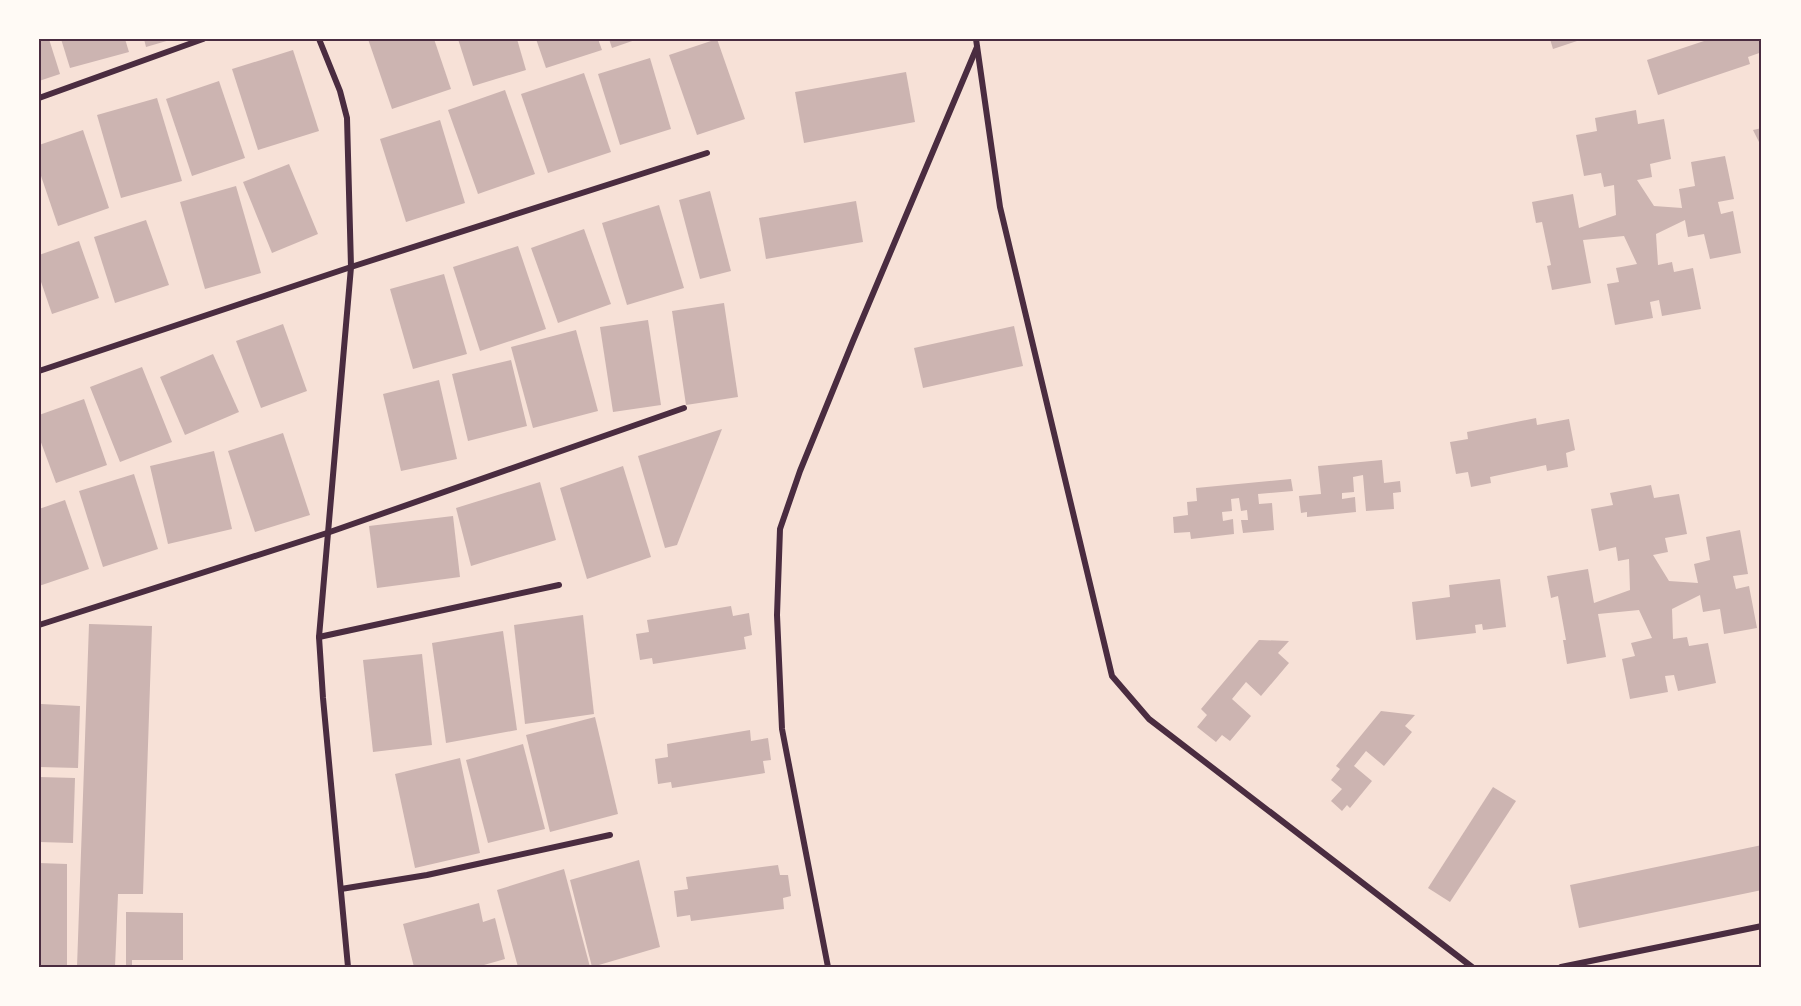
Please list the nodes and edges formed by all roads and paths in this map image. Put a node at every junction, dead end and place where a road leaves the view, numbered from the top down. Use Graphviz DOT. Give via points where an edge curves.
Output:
graph roads {
  1 [pos="203,39"];
  2 [pos="319,39"];
  3 [pos="976,39"];
  4 [pos="977,47"];
  5 [pos="39,98"];
  6 [pos="707,153"];
  7 [pos="351,267"];
  8 [pos="39,371"];
  9 [pos="684,408"];
  10 [pos="327,533"];
  11 [pos="559,585"];
  12 [pos="39,625"];
  13 [pos="319,637"];
  14 [pos="610,835"];
  15 [pos="341,889"];
  16 [pos="1762,926"];
  17 [pos="348,967"];
  18 [pos="828,967"];
  19 [pos="1472,967"];
  20 [pos="1561,967"];
  1 -- 5 [label="street"];
  2 -- 7 [label="street" via="347,118"];
  3 -- 4 [label="street"];
  4 -- 18 [label="street" via="853,341 780,529 777,615 782,729"];
  4 -- 19 [label="street" via="1000,207 1112,676 1149,719"];
  6 -- 7 [label="street"];
  7 -- 8 [label="street"];
  7 -- 10 [label="street"];
  9 -- 10 [label="street"];
  10 -- 12 [label="street"];
  10 -- 13 [label="street"];
  11 -- 13 [label="street"];
  13 -- 15 [label="street"];
  14 -- 15 [label="street" via="427,875"];
  15 -- 17 [label="street"];
  16 -- 20 [label="street"];
}
